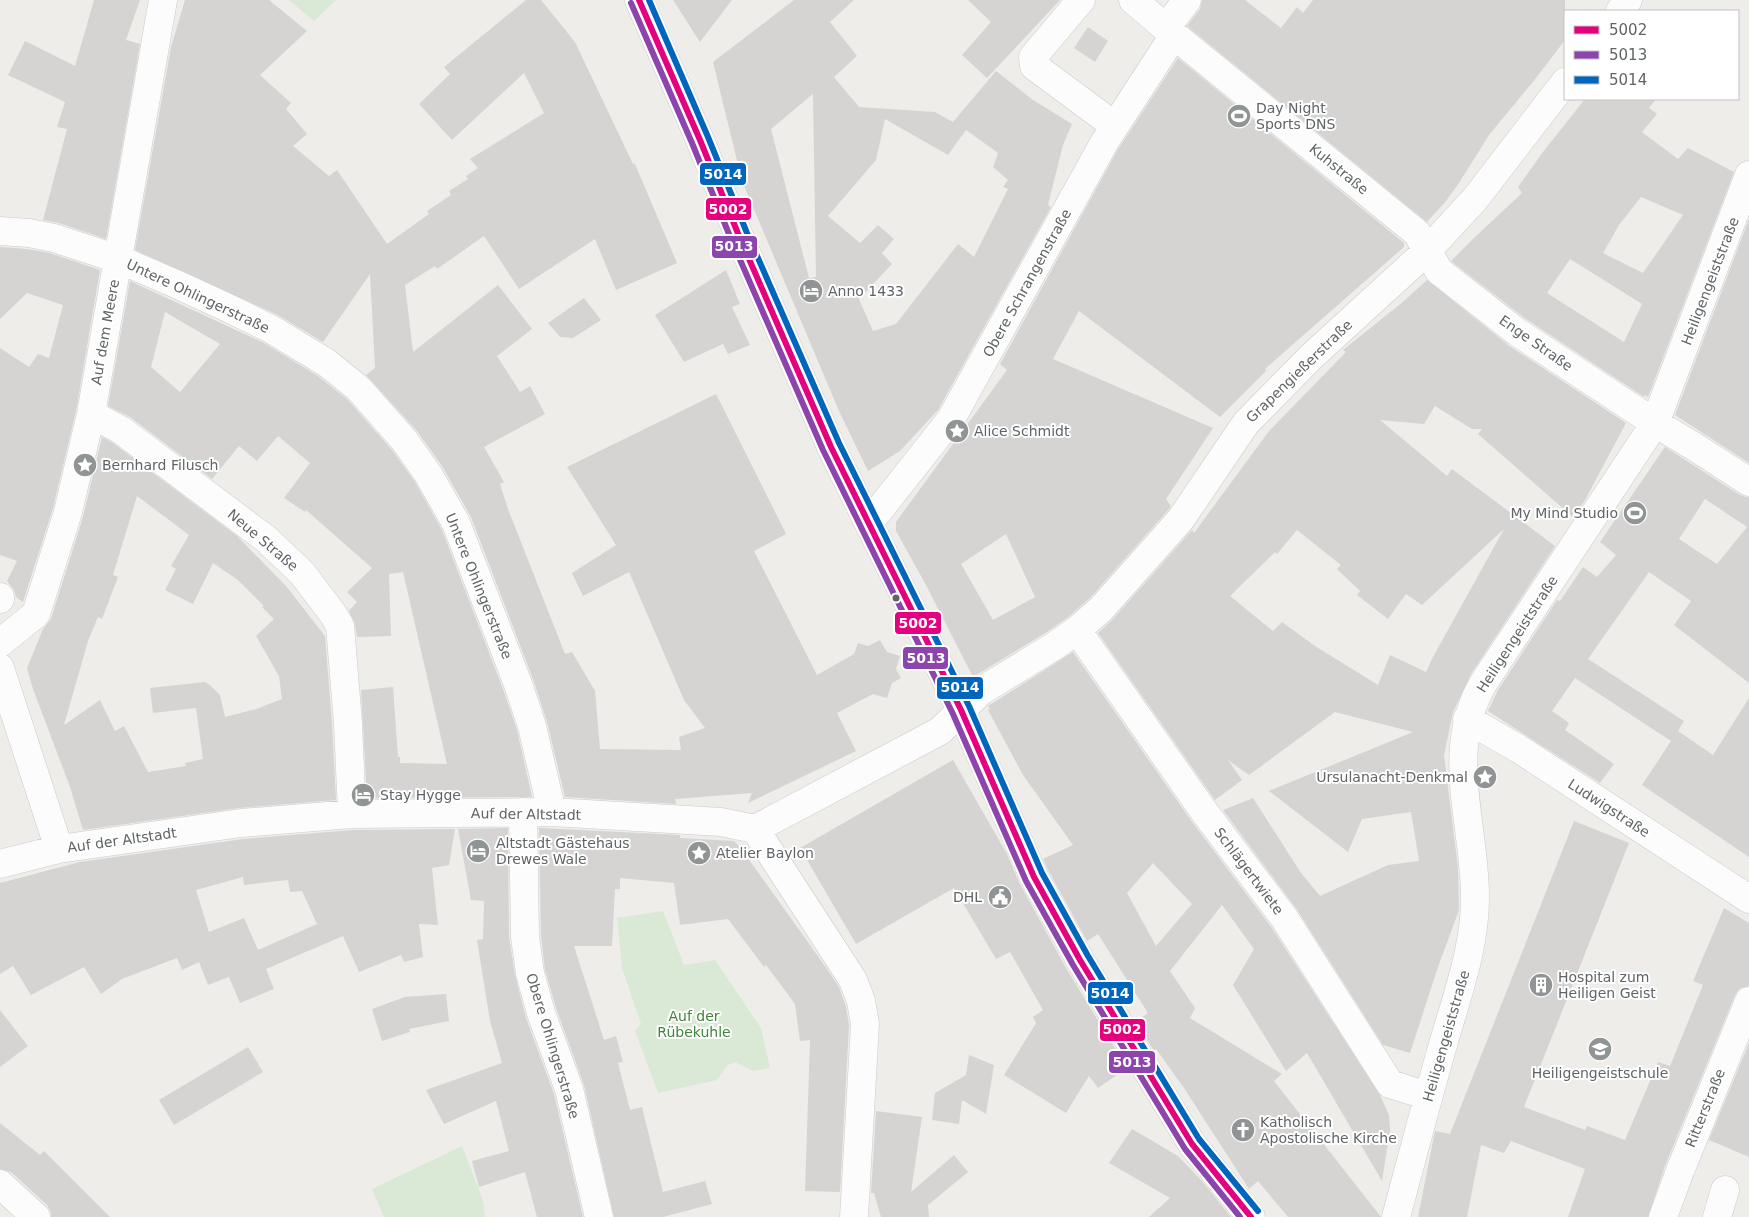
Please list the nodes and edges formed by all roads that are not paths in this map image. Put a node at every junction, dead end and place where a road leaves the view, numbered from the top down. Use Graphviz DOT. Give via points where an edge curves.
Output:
graph roads {
  1 [pos="163,0"];
  2 [pos="1081,0"];
  3 [pos="1134,0"];
  4 [pos="1187,0"];
  5 [pos="641,1"];
  6 [pos="1170,31"];
  7 [pos="1564,83"];
  8 [pos="1115,126"];
  9 [pos="1749,175"];
  10 [pos="0,231"];
  11 [pos="1427,251"];
  12 [pos="118,259"];
  13 [pos="91,414"];
  14 [pos="1655,424"];
  15 [pos="1749,482"];
  16 [pos="870,527"];
  17 [pos="1077,630"];
  18 [pos="0,643"];
  19 [pos="0,668"];
  20 [pos="961,710"];
  21 [pos="1467,719"];
  22 [pos="523,812"];
  23 [pos="552,812"];
  24 [pos="352,814"];
  25 [pos="755,829"];
  26 [pos="59,849"];
  27 [pos="0,864"];
  28 [pos="1749,899"];
  29 [pos="1749,1001"];
  30 [pos="1428,1096"];
  31 [pos="0,1184"];
  32 [pos="1725,1190"];
  33 [pos="36,1217"];
  34 [pos="599,1217"];
  35 [pos="854,1217"];
  36 [pos="1251,1217"];
  37 [pos="1396,1217"];
  38 [pos="1663,1217"];
  39 [pos="1717,1217"];
  1 -- 12 [label="street, Auf dem Meere"];
  2 -- 8 [label="street" via="1033,57 1034,66"];
  3 -- 6 [label="street, Kuhstraße"];
  4 -- 6 [label="street, Obere Schrangenstraße"];
  5 -- 16 [label="street" via="795,366"];
  6 -- 8 [label="street, Obere Schrangenstraße"];
  6 -- 11 [label="street, Kuhstraße" via="1417,233"];
  7 -- 11 [label="street, Grapengießerstraße" via="1475,199"];
  8 -- 16 [label="street, Obere Schrangenstraße" via="951,419 877,513"];
  9 -- 14 [label="street, Heiligengeiststraße"];
  10 -- 12 [label="street, Untere Ohlingerstraße" via="54,238"];
  11 -- 14 [label="street, Enge Straße" via="1439,271 1517,332"];
  11 -- 17 [label="street, Grapengießerstraße" via="1312,356 1246,422 1181,519 1101,609"];
  12 -- 13 [label="street, Auf dem Meere"];
  12 -- 23 [label="street, Untere Ohlingerstraße" via="271,329 327,363 359,388 404,440 456,523 532,726"];
  13 -- 18 [label="street, Auf dem Meere" via="68,512 36,614"];
  13 -- 24 [label="street, Neue Straße" via="121,430 266,539 302,573 333,614 340,626"];
  14 -- 15 [label="street, Enge Straße"];
  14 -- 21 [label="street, Heiligengeiststraße" via="1484,682"];
  16 -- 20 [label="street"];
  17 -- 20 [label="street, Grapengießerstraße" via="980,691"];
  17 -- 30 [label="street, Schlägertwiete" via="1203,810 1285,919 1390,1084"];
  19 -- 26 [label="street"];
  20 -- 25 [label="street" via="940,731"];
  20 -- 36 [label="street" via="1034,877 1080,960 1192,1144"];
  21 -- 28 [label="street, Ludwigstraße"];
  21 -- 30 [label="street, Heiligengeiststraße" via="1462,768 1475,894 1472,941"];
  22 -- 23 [label="street, Auf der Altstadt"];
  22 -- 24 [label="street, Auf der Altstadt"];
  22 -- 34 [label="street, Obere Ohlingerstraße" via="525,937 530,973 569,1089"];
  23 -- 25 [label="street, Auf der Altstadt" via="721,822"];
  24 -- 26 [label="street, Auf der Altstadt" via="242,823"];
  25 -- 35 [label="street" via="853,980 861,1001 865,1024"];
  26 -- 27 [label="street, Auf der Altstadt"];
  29 -- 38 [label="street, Ritterstraße"];
  30 -- 37 [label="street, Heiligengeiststraße"];
  31 -- 33 [label="street"];
  32 -- 39 [label="street"];
}
